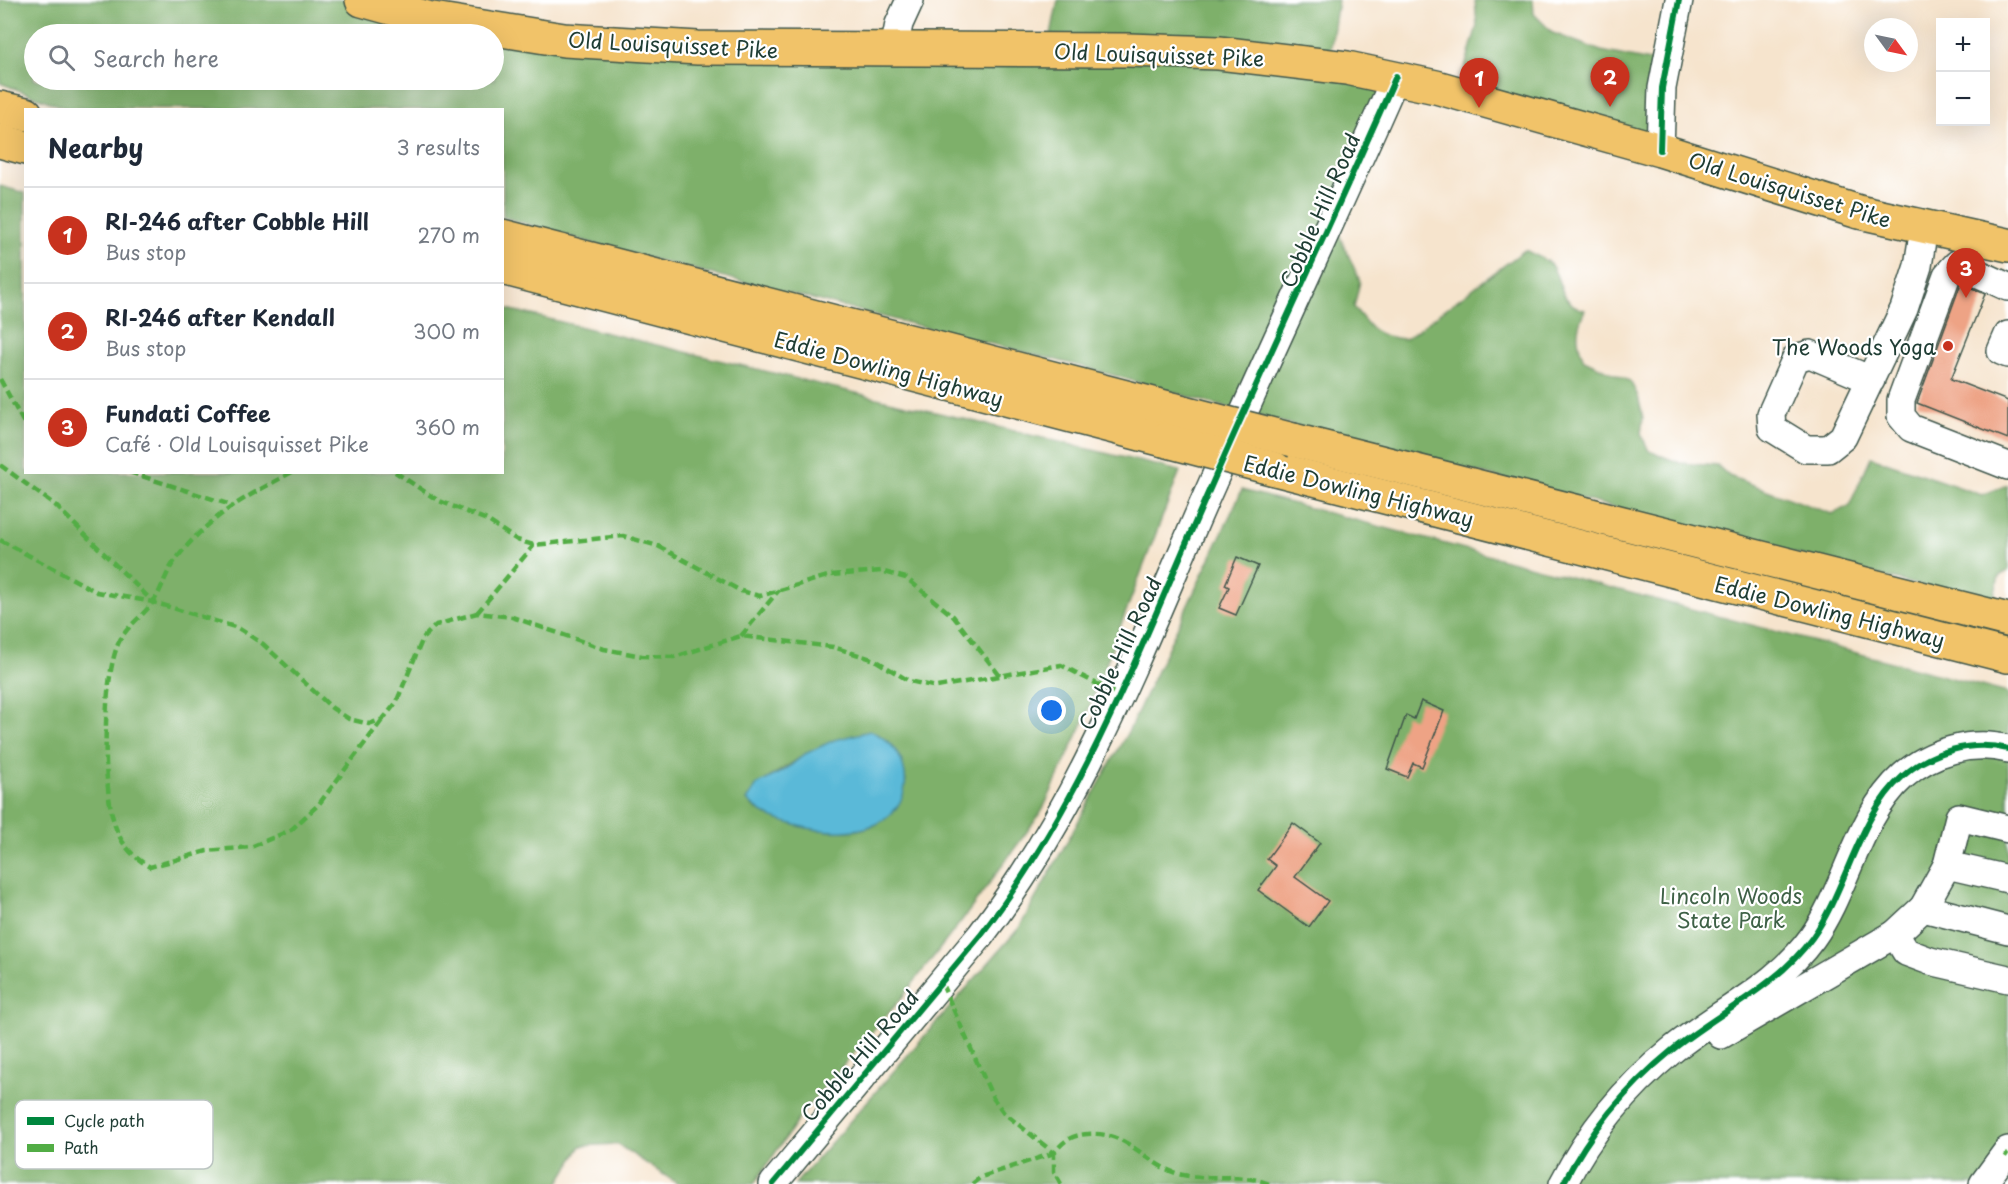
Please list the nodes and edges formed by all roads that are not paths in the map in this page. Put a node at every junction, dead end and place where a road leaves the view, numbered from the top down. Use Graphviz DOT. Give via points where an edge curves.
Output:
graph roads {
  1 [pos="362,0"];
  2 [pos="910,0"];
  3 [pos="1679,0"];
  4 [pos="464,24"];
  5 [pos="504,30"];
  6 [pos="894,49"];
  7 [pos="1396,76"];
  8 [pos="0,108"];
  9 [pos="24,114"];
  10 [pos="0,141"];
  11 [pos="24,147"];
  12 [pos="1660,150"];
  13 [pos="1924,228"];
  14 [pos="504,237"];
  15 [pos="2008,245"];
  16 [pos="504,269"];
  17 [pos="2008,287"];
  18 [pos="2008,335"];
  19 [pos="2008,354"];
  20 [pos="1871,380"];
  21 [pos="2008,466"];
  22 [pos="2008,620"];
  23 [pos="2008,656"];
  24 [pos="2008,749"];
  25 [pos="2008,829"];
  26 [pos="1947,865"];
  27 [pos="2008,879"];
  28 [pos="1923,908"];
  29 [pos="2008,930"];
  30 [pos="1895,934"];
  31 [pos="2008,979"];
  32 [pos="1634,1086"];
  33 [pos="2008,1150"];
  34 [pos="773,1184"];
  35 [pos="1563,1184"];
  36 [pos="1983,1184"];
  1 -- 4 [label="main road, Old Louisquisset Pike"];
  2 -- 6 [label="street" via="899,24"];
  3 -- 12 [label="street" via="1662,88"];
  5 -- 6 [label="main road, Old Louisquisset Pike" via="564,40 698,48"];
  6 -- 7 [label="main road, Old Louisquisset Pike" via="1220,53"];
  7 -- 12 [label="main road, Old Louisquisset Pike"];
  7 -- 34 [label="street, Cobble Hill Road" via="1212,482 1153,625 1063,810 993,920"];
  8 -- 9 [label="main road"];
  10 -- 11 [label="main road"];
  12 -- 13 [label="main road, Old Louisquisset Pike" via="1859,212"];
  13 -- 15 [label="main road, Old Louisquisset Pike"];
  13 -- 20 [label="street" via="1918,266 1904,309"];
  14 -- 22 [label="main road, Eddie Dowling Highway, bridge"];
  16 -- 23 [label="main road, Eddie Dowling Highway, bridge"];
  17 -- 21 [label="street" via="1957,264 1947,275 1901,400 1901,416 1911,428"];
  18 -- 19 [label="street" via="2001,351"];
  24 -- 32 [label="street" via="1974,744 1925,760 1902,777 1879,804 1835,899 1812,938 1773,976 1671,1051"];
  25 -- 26 [label="street" via="1959,817"];
  26 -- 27 [label="street"];
  26 -- 28 [label="street"];
  28 -- 29 [label="street"];
  28 -- 30 [label="street"];
  30 -- 31 [label="street" via="1906,952"];
  30 -- 32 [label="street"];
  32 -- 35 [label="street" via="1603,1120"];
  33 -- 36 [label="street"];
}
